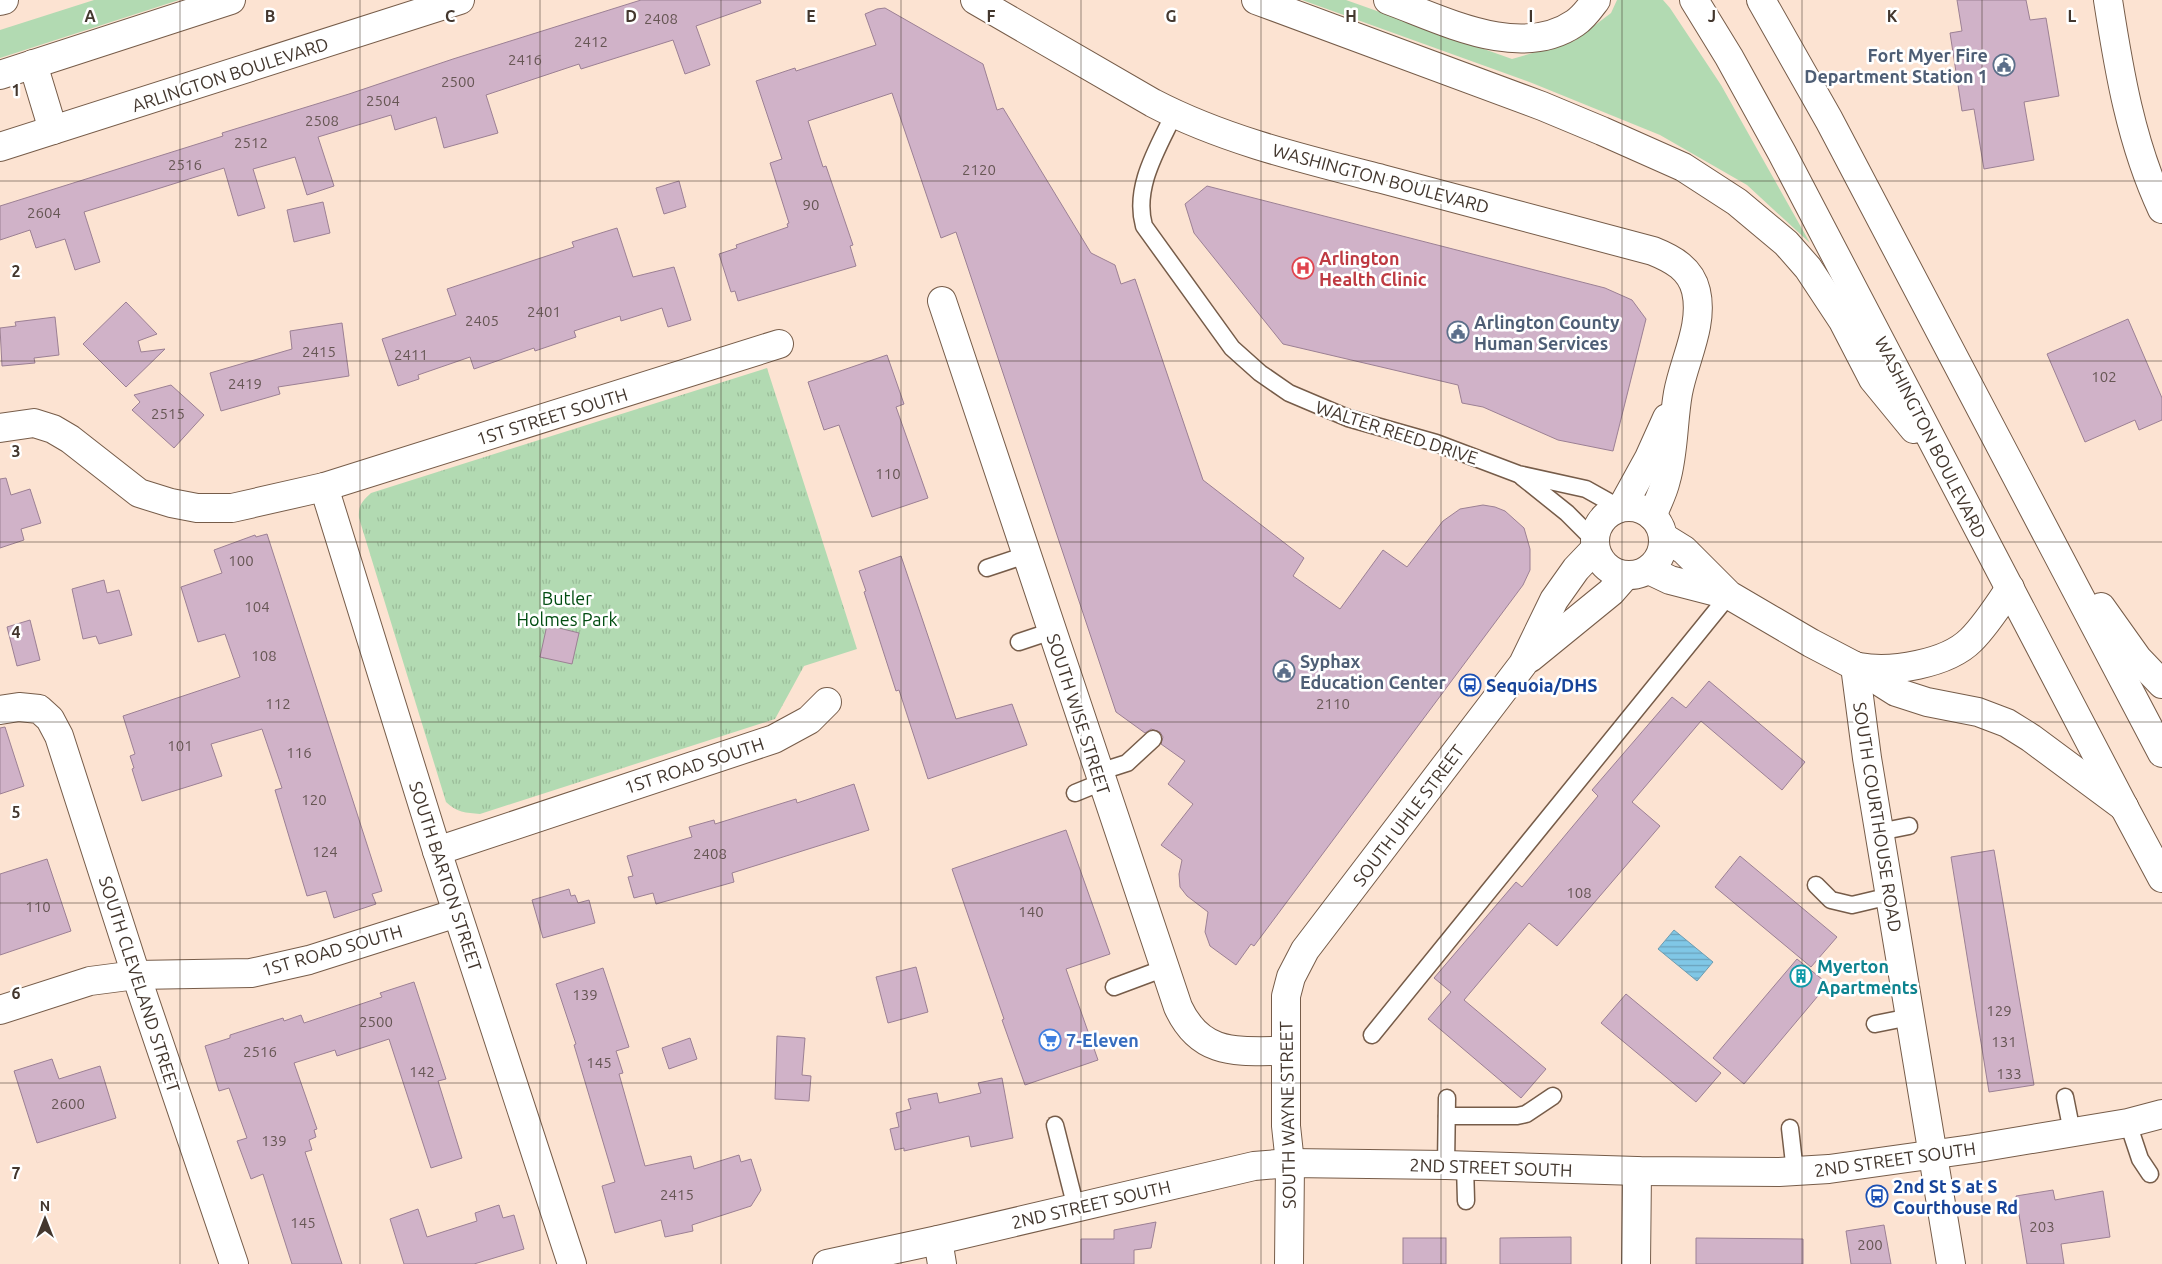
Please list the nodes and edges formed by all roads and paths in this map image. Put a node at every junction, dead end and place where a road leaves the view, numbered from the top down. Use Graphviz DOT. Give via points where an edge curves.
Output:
graph roads {
  1 [pos="4,0"];
  2 [pos="231,0"];
  3 [pos="460,0"];
  4 [pos="975,0"];
  5 [pos="1256,0"];
  6 [pos="1388,0"];
  7 [pos="1596,0"];
  8 [pos="1694,0"];
  9 [pos="1761,0"];
  10 [pos="2108,0"];
  11 [pos="0,1"];
  12 [pos="33,64"];
  13 [pos="0,75"];
  14 [pos="1174,114"];
  15 [pos="53,130"];
  16 [pos="0,147"];
  17 [pos="2162,210"];
  18 [pos="942,301"];
  19 [pos="779,344"];
  20 [pos="1678,391"];
  21 [pos="0,428"];
  22 [pos="1950,472"];
  23 [pos="1518,474"];
  24 [pos="324,487"];
  25 [pos="1621,508"];
  26 [pos="2037,516"];
  27 [pos="1658,526"];
  28 [pos="1595,544"];
  29 [pos="1026,555"];
  30 [pos="987,568"];
  31 [pos="1637,573"];
  32 [pos="2010,588"];
  33 [pos="1730,595"];
  34 [pos="1052,631"];
  35 [pos="1019,642"];
  36 [pos="1523,664"];
  37 [pos="1855,666"];
  38 [pos="2162,684"];
  39 [pos="827,702"];
  40 [pos="0,710"];
  41 [pos="1153,739"];
  42 [pos="2162,753"];
  43 [pos="1100,777"];
  44 [pos="1074,793"];
  45 [pos="2124,807"];
  46 [pos="1909,826"];
  47 [pos="1879,832"];
  48 [pos="437,851"];
  49 [pos="2162,878"];
  50 [pos="1816,885"];
  51 [pos="1890,896"];
  52 [pos="457,913"];
  53 [pos="1165,968"];
  54 [pos="1295,968"];
  55 [pos="136,975"];
  56 [pos="1114,987"];
  57 [pos="0,1010"];
  58 [pos="1910,1016"];
  59 [pos="1875,1024"];
  60 [pos="1372,1035"];
  61 [pos="1286,1051"];
  62 [pos="1553,1096"];
  63 [pos="2065,1097"];
  64 [pos="1447,1098"];
  65 [pos="2158,1115"];
  66 [pos="1446,1116"];
  67 [pos="2128,1122"];
  68 [pos="1055,1125"];
  69 [pos="1790,1128"];
  70 [pos="2072,1132"];
  71 [pos="1933,1155"];
  72 [pos="1290,1163"];
  73 [pos="1456,1165"];
  74 [pos="1637,1171"];
  75 [pos="1795,1172"];
  76 [pos="2150,1174"];
  77 [pos="1466,1200"];
  78 [pos="1076,1208"];
  79 [pos="940,1252"];
  80 [pos="234,1264"];
  81 [pos="572,1264"];
  82 [pos="827,1264"];
  83 [pos="1289,1264"];
  84 [pos="1636,1264"];
  85 [pos="1951,1264"];
  1 -- 11 [label="main road"];
  2 -- 12 [label="main road"];
  3 -- 15 [label="main road, ARLINGTON BOULEVARD"];
  4 -- 14 [label="main road, WASHINGTON BOULEVARD"];
  5 -- 22 [label="main road" via="1593,127 1684,168 1738,202 1786,243 1808,268 1843,321 1873,379"];
  6 -- 7 [label="main road" via="1470,30 1519,39 1549,36 1563,30 1577,22"];
  8 -- 22 [label="main road, WASHINGTON BOULEVARD" via="1782,153"];
  9 -- 26 [label="main road" via="1838,138"];
  10 -- 17 [label="main road" via="2130,118"];
  12 -- 13 [label="main road"];
  12 -- 15 [label="main road"];
  14 -- 20 [label="main road, WASHINGTON BOULEVARD" via="1302,158 1665,256 1686,271 1696,290 1694,335"];
  14 -- 23 [label="lane, WALTER REED DRIVE" via="1148,171 1141,216 1148,233 1232,348 1260,373 1308,402"];
  15 -- 16 [label="main road, ARLINGTON BOULEVARD"];
  18 -- 29 [label="main road, SOUTH WISE STREET"];
  19 -- 24 [label="main road, 1ST STREET SOUTH"];
  20 -- 25 [label="main road" via="1649,458"];
  20 -- 27 [label="main road" via="1670,465"];
  21 -- 24 [label="main road, 1ST STREET SOUTH" via="34,423 53,428 139,492 197,508 232,508"];
  22 -- 32 [label="main road, WASHINGTON BOULEVARD"];
  23 -- 25 [label="lane, WALTER REED DRIVE" via="1586,489"];
  23 -- 28 [label="lane, WALTER REED DRIVE" via="1567,513"];
  24 -- 48 [label="main road, SOUTH BARTON STREET"];
  25 -- 27 [label="main road" via="1643,510"];
  25 -- 28 [label="main road" via="1602,520 1596,530"];
  26 -- 38 [label="main road" via="2138,659"];
  26 -- 42 [label="main road"];
  27 -- 31 [label="main road" via="1661,555"];
  27 -- 33 [label="main road"];
  28 -- 31 [label="main road" via="1598,557 1609,570"];
  28 -- 36 [label="main road, SOUTH UHLE STREET" via="1554,600"];
  29 -- 30 [label="lane"];
  29 -- 34 [label="main road, SOUTH WISE STREET"];
  31 -- 33 [label="main road"];
  31 -- 36 [label="main road, SOUTH UHLE STREET"];
  32 -- 37 [label="main road" via="1977,634 1960,649 1913,667 1885,670"];
  32 -- 45 [label="main road, WASHINGTON BOULEVARD"];
  33 -- 37 [label="main road"];
  33 -- 60 [label="lane"];
  34 -- 35 [label="lane"];
  34 -- 43 [label="main road, SOUTH WISE STREET"];
  36 -- 54 [label="main road, SOUTH UHLE STREET" via="1305,950"];
  37 -- 45 [label="main road" via="1896,692 1978,712 2007,723"];
  37 -- 47 [label="main road, SOUTH COURTHOUSE ROAD"];
  39 -- 48 [label="main road, 1ST ROAD SOUTH" via="810,720 774,739"];
  40 -- 55 [label="main road, SOUTH CLEVELAND STREET" via="19,707 39,709 50,720"];
  41 -- 43 [label="lane" via="1128,763"];
  43 -- 44 [label="lane"];
  43 -- 53 [label="main road, SOUTH WISE STREET"];
  45 -- 49 [label="main road, WASHINGTON BOULEVARD"];
  46 -- 47 [label="lane"];
  47 -- 51 [label="main road, SOUTH COURTHOUSE ROAD"];
  48 -- 52 [label="main road, SOUTH BARTON STREET"];
  50 -- 51 [label="lane" via="1831,900 1852,905"];
  51 -- 58 [label="main road, SOUTH COURTHOUSE ROAD"];
  52 -- 55 [label="main road, 1ST ROAD SOUTH" via="309,960 251,973"];
  52 -- 81 [label="main road, SOUTH BARTON STREET"];
  53 -- 56 [label="lane"];
  53 -- 61 [label="main road, SOUTH WISE STREET" via="1183,1017 1199,1038 1230,1050"];
  54 -- 61 [label="main road, SOUTH WAYNE STREET" via="1286,996"];
  55 -- 57 [label="main road, 1ST ROAD SOUTH" via="90,982"];
  55 -- 80 [label="main road, SOUTH CLEVELAND STREET"];
  58 -- 59 [label="lane"];
  58 -- 71 [label="main road, SOUTH COURTHOUSE ROAD"];
  61 -- 72 [label="main road, SOUTH WAYNE STREET" via="1286,1126"];
  62 -- 66 [label="lane" via="1526,1114 1517,1116"];
  63 -- 70 [label="lane"];
  64 -- 66 [label="lane"];
  65 -- 67 [label="main road, 2ND STREET SOUTH"];
  66 -- 73 [label="lane"];
  67 -- 70 [label="main road, 2ND STREET SOUTH"];
  67 -- 76 [label="lane" via="2140,1159"];
  68 -- 78 [label="lane"];
  69 -- 75 [label="lane"];
  70 -- 71 [label="main road, 2ND STREET SOUTH"];
  71 -- 75 [label="main road, 2ND STREET SOUTH"];
  71 -- 85 [label="main road, SOUTH COURTHOUSE ROAD"];
  72 -- 73 [label="main road, 2ND STREET SOUTH"];
  72 -- 78 [label="main road, 2ND STREET SOUTH" via="1254,1166"];
  72 -- 83 [label="main road, SOUTH WAYNE STREET"];
  73 -- 74 [label="main road, 2ND STREET SOUTH"];
  73 -- 77 [label="lane"];
  74 -- 75 [label="main road, 2ND STREET SOUTH"];
  74 -- 84 [label="main road"];
  78 -- 79 [label="main road, 2ND STREET SOUTH"];
  79 -- 82 [label="main road, 2ND STREET SOUTH"];
}
